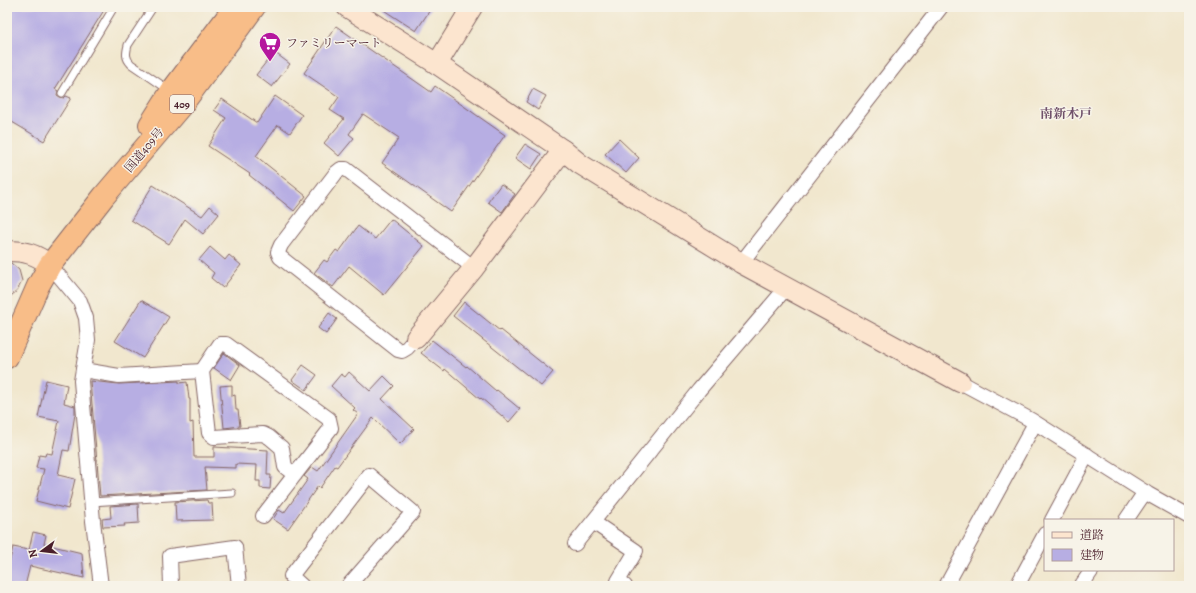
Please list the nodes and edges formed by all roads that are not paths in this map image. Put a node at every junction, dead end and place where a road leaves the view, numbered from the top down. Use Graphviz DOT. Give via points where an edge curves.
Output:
graph roads {
  1 [pos="114,7"];
  2 [pos="153,7"];
  3 [pos="236,7"];
  4 [pos="254,7"];
  5 [pos="347,7"];
  6 [pos="472,7"];
  7 [pos="941,7"];
  8 [pos="437,64"];
  9 [pos="171,92"];
  10 [pos="62,93"];
  11 [pos="563,150"];
  12 [pos="104,196"];
  13 [pos="7,251"];
  14 [pos="741,263"];
  15 [pos="50,265"];
  16 [pos="474,268"];
  17 [pos="786,288"];
  18 [pos="416,338"];
  19 [pos="7,357"];
  20 [pos="83,370"];
  21 [pos="202,371"];
  22 [pos="960,382"];
  23 [pos="1036,423"];
  24 [pos="1087,455"];
  25 [pos="295,475"];
  26 [pos="1144,492"];
  27 [pos="232,493"];
  28 [pos="92,502"];
  29 [pos="263,516"];
  30 [pos="1189,517"];
  31 [pos="1053,519"];
  32 [pos="1127,519"];
  33 [pos="593,522"];
  34 [pos="1044,536"];
  35 [pos="575,544"];
  36 [pos="1091,571"];
  37 [pos="101,586"];
  38 [pos="171,586"];
  39 [pos="239,586"];
  40 [pos="302,586"];
  41 [pos="348,586"];
  42 [pos="625,586"];
  43 [pos="946,586"];
  44 [pos="1017,586"];
  45 [pos="1081,586"];
  1 -- 10 [label="lane"];
  2 -- 9 [label="lane" via="128,45 127,60"];
  3 -- 9 [label="highway, 国道409号 / 409"];
  4 -- 12 [label="highway, 国道409号 / 409" via="184,102"];
  5 -- 8 [label="street"];
  6 -- 8 [label="street"];
  7 -- 14 [label="street"];
  8 -- 11 [label="street"];
  9 -- 12 [label="highway, 国道409号 / 409"];
  11 -- 14 [label="street" via="580,164"];
  11 -- 16 [label="street"];
  12 -- 15 [label="highway, 国道409号 / 409"];
  13 -- 15 [label="street" via="38,256"];
  14 -- 17 [label="street"];
  15 -- 19 [label="highway, 国道409号 / 409"];
  15 -- 20 [label="street" via="80,301 86,318 88,340"];
  16 -- 18 [label="street"];
  16 -- 18 [label="street" via="346,168 336,173 281,244 278,252 280,257 398,350 407,348"];
  17 -- 22 [label="street"];
  17 -- 33 [label="street"];
  20 -- 21 [label="street" via="119,376"];
  20 -- 28 [label="street" via="81,381"];
  21 -- 25 [label="street" via="209,433 214,437 263,434 282,448 285,467"];
  21 -- 25 [label="street" via="220,344 226,344 329,419 331,428"];
  22 -- 23 [label="street"];
  23 -- 24 [label="street"];
  23 -- 43 [label="street"];
  24 -- 26 [label="street"];
  24 -- 31 [label="street"];
  25 -- 29 [label="street"];
  26 -- 30 [label="street"];
  26 -- 32 [label="street"];
  27 -- 28 [label="lane"];
  28 -- 37 [label="street"];
  33 -- 35 [label="street"];
  33 -- 42 [label="street" via="636,551 618,581"];
  34 -- 44 [label="street"];
  36 -- 45 [label="street"];
  38 -- 39 [label="street" via="170,556 235,547"];
  40 -- 41 [label="street" via="291,576 369,475 413,512"];
}
